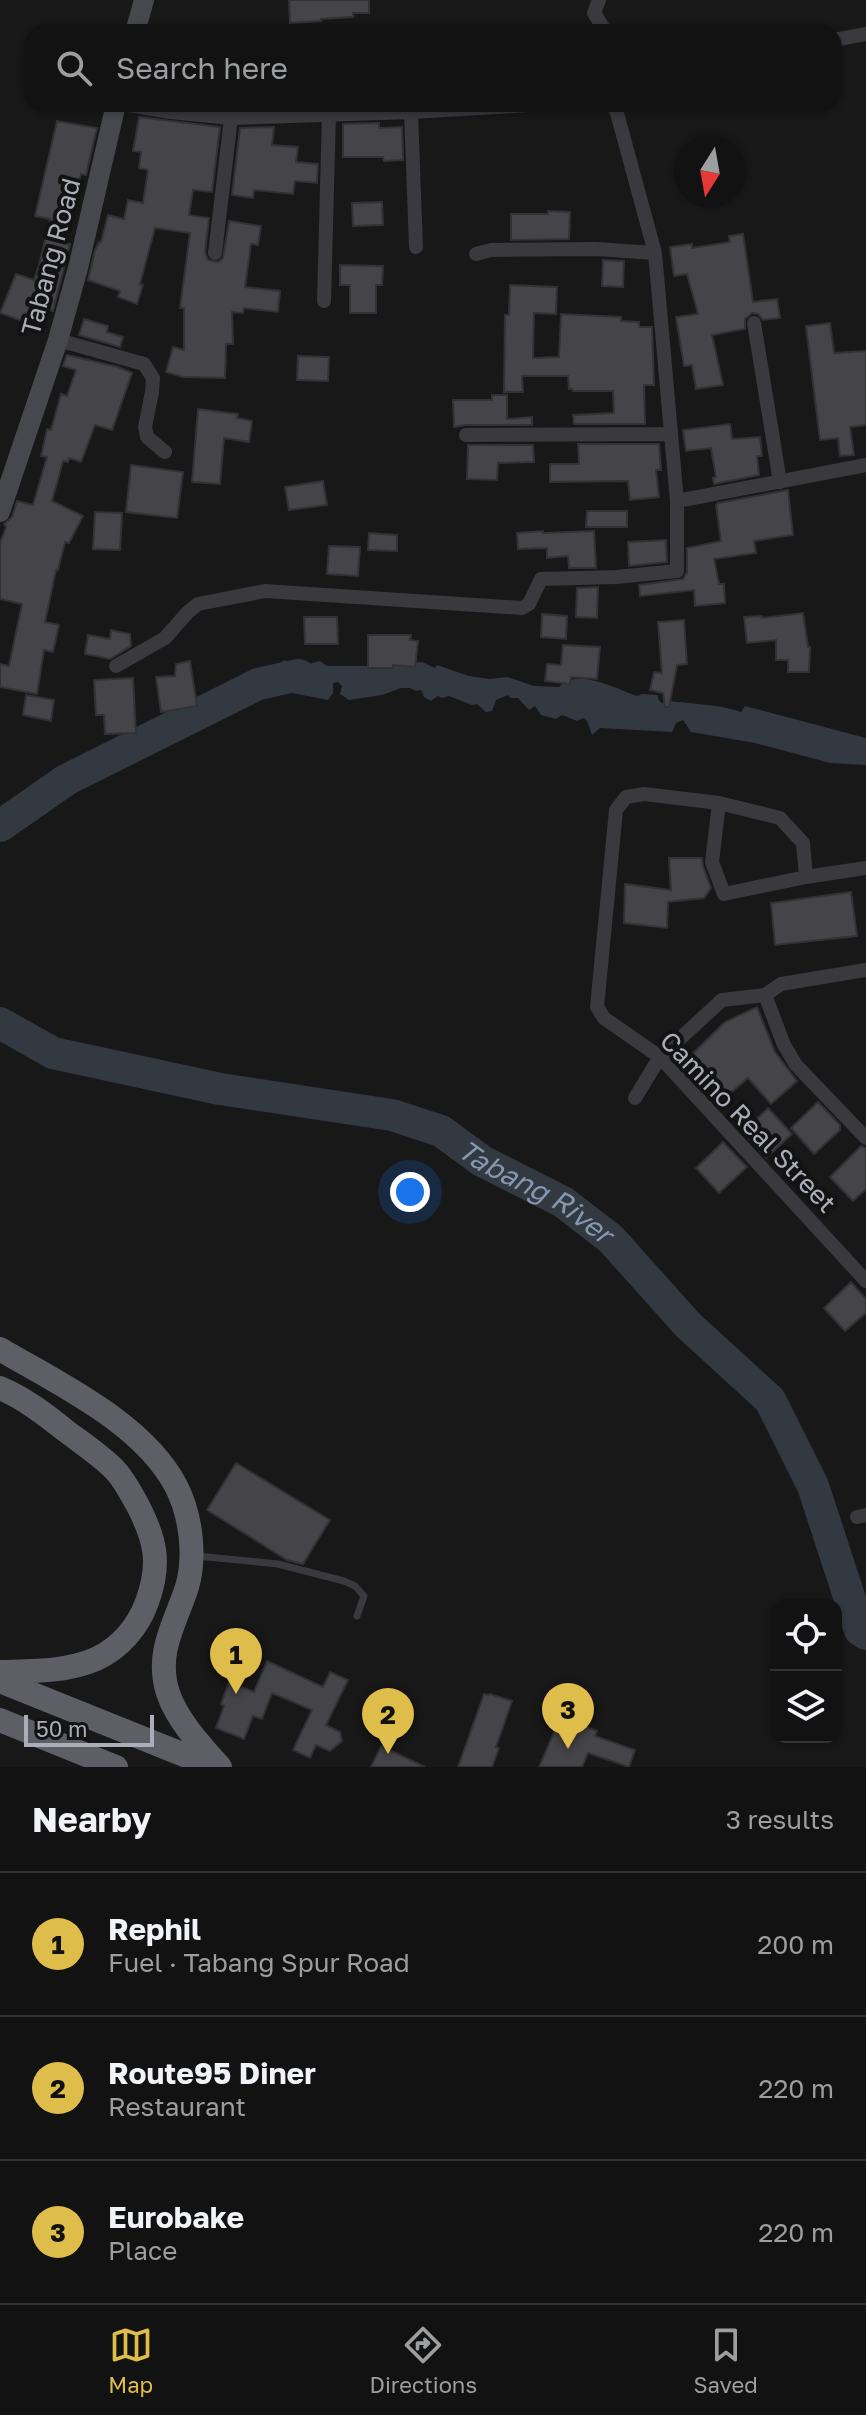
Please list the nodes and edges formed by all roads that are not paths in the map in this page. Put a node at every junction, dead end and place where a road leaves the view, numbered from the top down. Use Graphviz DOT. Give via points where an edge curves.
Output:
graph roads {
  1 [pos="144,0"];
  2 [pos="599,0"];
  3 [pos="137,24"];
  4 [pos="601,24"];
  5 [pos="866,34"];
  6 [pos="842,38"];
  7 [pos="114,112"];
  8 [pos="170,112"];
  9 [pos="411,112"];
  10 [pos="616,112"];
  11 [pos="329,114"];
  12 [pos="231,118"];
  13 [pos="416,247"];
  14 [pos="215,253"];
  15 [pos="655,253"];
  16 [pos="476,254"];
  17 [pos="324,301"];
  18 [pos="754,323"];
  19 [pos="58,340"];
  20 [pos="670,434"];
  21 [pos="466,435"];
  22 [pos="165,452"];
  23 [pos="866,465"];
  24 [pos="780,482"];
  25 [pos="677,501"];
  26 [pos="0,512"];
  27 [pos="116,666"];
  28 [pos="719,803"];
  29 [pos="866,868"];
  30 [pos="806,877"];
  31 [pos="866,970"];
  32 [pos="765,995"];
  33 [pos="660,1057"];
  34 [pos="635,1098"];
  35 [pos="866,1138"];
  36 [pos="866,1281"];
  37 [pos="0,1349"];
  38 [pos="0,1388"];
  39 [pos="191,1556"];
  40 [pos="357,1616"];
  41 [pos="0,1672"];
  42 [pos="0,1681"];
  43 [pos="0,1720"];
  44 [pos="116,1767"];
  45 [pos="214,1767"];
  46 [pos="220,1767"];
  1 -- 3 [label="main road"];
  2 -- 4 [label="street" via="594,13"];
  5 -- 6 [label="street"];
  7 -- 19 [label="main road, Tabang Road"];
  8 -- 12 [label="street"];
  9 -- 11 [label="street"];
  9 -- 13 [label="street"];
  10 -- 15 [label="street"];
  11 -- 12 [label="street"];
  11 -- 17 [label="street"];
  12 -- 14 [label="street"];
  15 -- 16 [label="street" via="581,249"];
  15 -- 20 [label="street"];
  18 -- 24 [label="street"];
  19 -- 22 [label="street" via="144,364 153,378 147,437"];
  19 -- 26 [label="main road, Tabang Road"];
  20 -- 21 [label="street"];
  20 -- 25 [label="street"];
  23 -- 24 [label="street"];
  24 -- 25 [label="street"];
  25 -- 27 [label="street" via="677,571 541,579 522,608 265,591 198,604 165,638"];
  28 -- 30 [label="street, Camino Real Street" via="780,818 803,843"];
  28 -- 30 [label="street" via="712,862 724,894"];
  28 -- 33 [label="street, Camino Real Street" via="644,794 626,797 616,810 597,1007"];
  29 -- 30 [label="street"];
  31 -- 32 [label="street" via="781,984"];
  32 -- 33 [label="street" via="722,1000"];
  32 -- 35 [label="street" via="796,1065"];
  33 -- 34 [label="street"];
  33 -- 36 [label="street, Camino Real Street"];
  37 -- 39 [label="highway" via="101,1408 140,1441 176,1486 186,1511"];
  38 -- 41 [label="highway" via="114,1469 156,1550 155,1581 144,1612 113,1650 65,1668"];
  39 -- 40 [label="lane" via="278,1564 344,1581 364,1596"];
  39 -- 46 [label="highway" via="188,1585 165,1645 163,1667 175,1709"];
  42 -- 45 [label="highway"];
  43 -- 44 [label="highway"];
}
